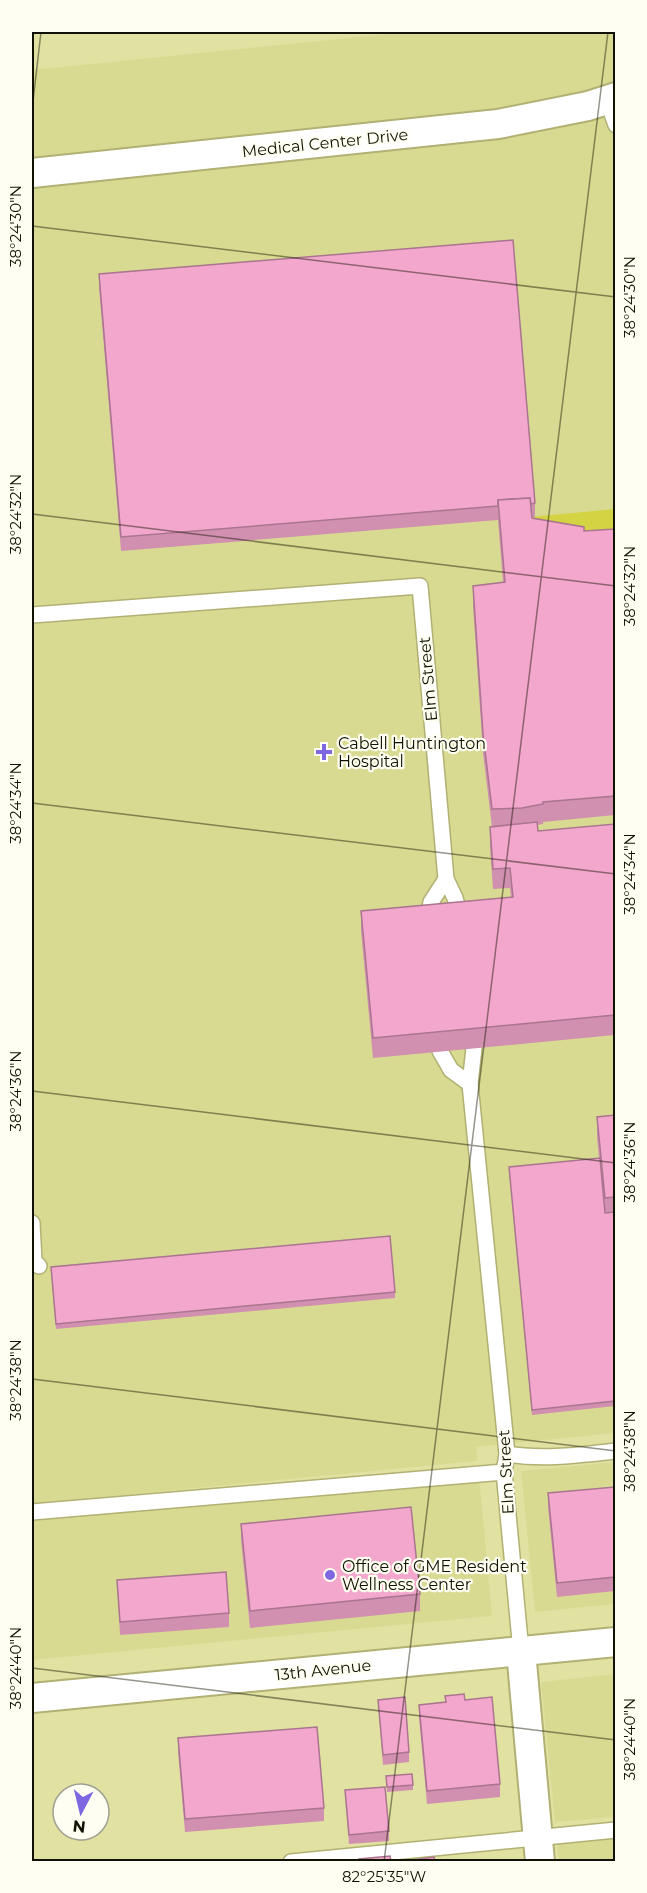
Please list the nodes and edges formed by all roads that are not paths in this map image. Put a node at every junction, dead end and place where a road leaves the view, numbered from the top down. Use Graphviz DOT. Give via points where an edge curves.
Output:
graph roads {
  1 [pos="612,107"];
  2 [pos="32,173"];
  3 [pos="32,615"];
  4 [pos="446,879"];
  5 [pos="462,922"];
  6 [pos="426,925"];
  7 [pos="474,1048"];
  8 [pos="440,1051"];
  9 [pos="470,1083"];
  10 [pos="32,1223"];
  11 [pos="39,1266"];
  12 [pos="615,1451"];
  13 [pos="507,1454"];
  14 [pos="504,1472"];
  15 [pos="32,1512"];
  16 [pos="615,1642"];
  17 [pos="521,1651"];
  18 [pos="32,1698"];
  19 [pos="615,1830"];
  20 [pos="539,1850"];
  21 [pos="291,1862"];
  1 -- 2 [label="street, Medical Center Drive" via="588,106 498,124"];
  3 -- 4 [label="lane, Elm Street" via="420,586"];
  4 -- 5 [label="lane, Elm Street"];
  4 -- 6 [label="lane" via="431,902"];
  7 -- 9 [label="lane, Elm Street"];
  8 -- 9 [label="lane" via="451,1070"];
  9 -- 13 [label="lane, Elm Street"];
  10 -- 11 [label="lane" via="34,1261"];
  12 -- 13 [label="lane" via="551,1457"];
  13 -- 14 [label="lane, Elm Street"];
  14 -- 15 [label="lane"];
  14 -- 17 [label="lane, Elm Street"];
  16 -- 17 [label="street, 13th Avenue"];
  17 -- 18 [label="street, 13th Avenue"];
  17 -- 20 [label="street, Elm Street"];
  19 -- 20 [label="lane"];
  20 -- 21 [label="lane"];
}
